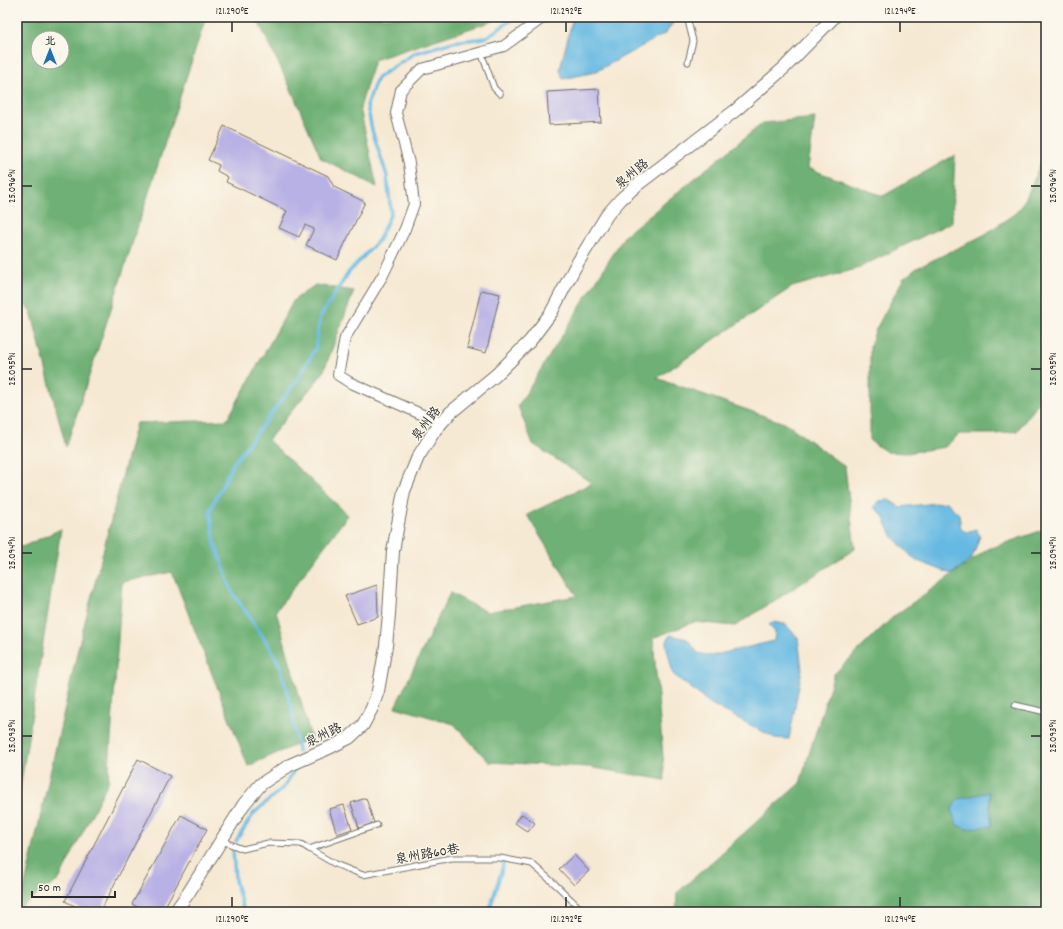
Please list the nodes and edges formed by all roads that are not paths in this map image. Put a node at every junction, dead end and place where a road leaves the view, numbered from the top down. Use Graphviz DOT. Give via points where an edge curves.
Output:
graph roads {
  1 [pos="547,17"];
  2 [pos="687,17"];
  3 [pos="834,17"];
  4 [pos="481,52"];
  5 [pos="688,62"];
  6 [pos="500,94"];
  7 [pos="441,423"];
  8 [pos="1015,705"];
  9 [pos="1046,712"];
  10 [pos="377,826"];
  11 [pos="221,840"];
  12 [pos="309,849"];
  13 [pos="175,912"];
  14 [pos="584,912"];
  1 -- 4 [label="street" via="504,46"];
  2 -- 5 [label="lane" via="693,41"];
  3 -- 7 [label="street, 泉州路" via="784,68 736,110 620,199 575,266 551,313 530,341"];
  4 -- 6 [label="lane" via="494,88"];
  4 -- 7 [label="street" via="422,69 401,90 396,113 409,162 414,204 383,275 345,338 338,375"];
  7 -- 11 [label="street, 泉州路" via="418,457 404,491 393,551 386,646 378,691 372,708 363,725 349,738 290,765 261,784 244,804"];
  8 -- 9 [label="lane"];
  10 -- 12 [label="lane"];
  11 -- 12 [label="lane, 泉州路60巷" via="243,850 268,843 301,844"];
  11 -- 13 [label="street, 泉州路"];
  12 -- 14 [label="lane, 泉州路60巷" via="335,864 363,875 452,858 500,858 532,864"];
}
